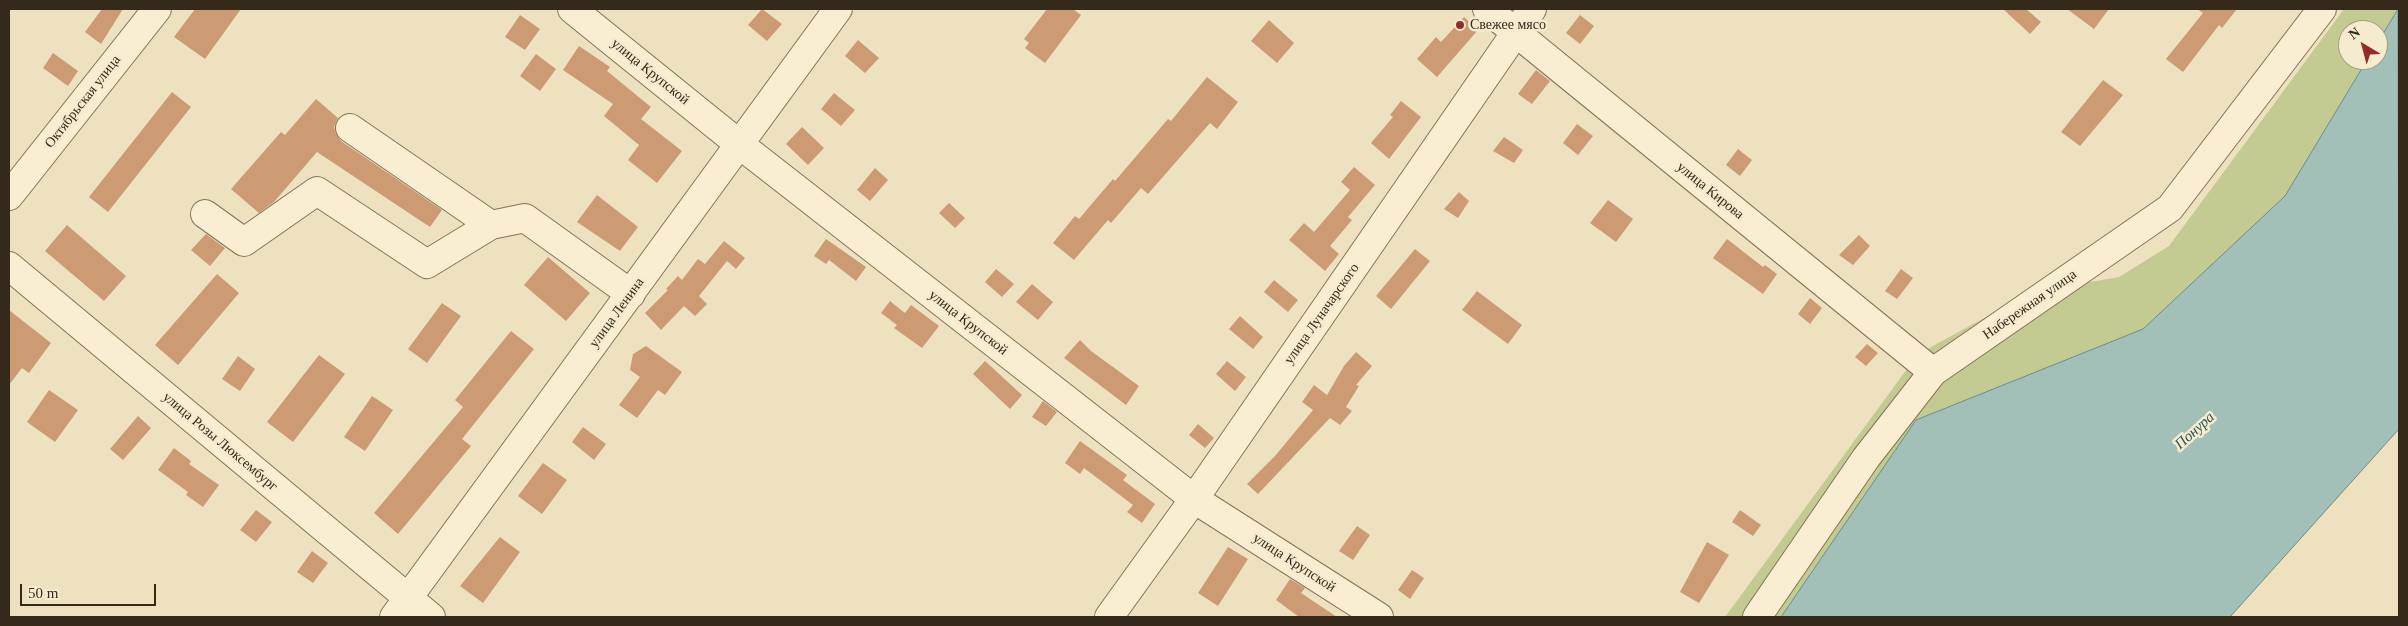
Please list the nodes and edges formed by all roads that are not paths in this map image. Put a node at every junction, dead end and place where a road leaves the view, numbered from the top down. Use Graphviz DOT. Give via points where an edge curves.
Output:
graph roads {
  1 [pos="157,9"];
  2 [pos="572,9"];
  3 [pos="838,9"];
  4 [pos="1487,9"];
  5 [pos="1532,9"];
  6 [pos="2322,9"];
  7 [pos="1516,33"];
  8 [pos="350,128"];
  9 [pos="739,144"];
  10 [pos="9,196"];
  11 [pos="205,214"];
  12 [pos="491,225"];
  13 [pos="9,266"];
  14 [pos="631,294"];
  15 [pos="1933,372"];
  16 [pos="1194,499"];
  17 [pos="402,608"];
  18 [pos="431,617"];
  19 [pos="1109,617"];
  20 [pos="1379,617"];
  21 [pos="1757,617"];
  1 -- 10 [label="street, Октябрьская улица"];
  2 -- 9 [label="street, улица Крупской"];
  3 -- 9 [label="street, улица Ленина"];
  4 -- 7 [label="street, улица Кирова"];
  5 -- 7 [label="street, улица Луначарского"];
  6 -- 15 [label="street, Набережная улица" via="2170,208"];
  7 -- 15 [label="street, улица Кирова"];
  7 -- 16 [label="street, улица Луначарского"];
  8 -- 12 [label="street"];
  9 -- 14 [label="street, улица Ленина"];
  9 -- 16 [label="street, улица Крупской"];
  11 -- 12 [label="street" via="244,242 317,191 427,264"];
  12 -- 14 [label="street" via="526,218"];
  13 -- 17 [label="street, улица Розы Люксембург"];
  14 -- 17 [label="street, улица Ленина"];
  15 -- 21 [label="street, Набережная улица" via="1866,458"];
  16 -- 19 [label="street, улица Луначарского"];
  16 -- 20 [label="street, улица Крупской"];
  17 -- 18 [label="street, улица Розы Люксембург"];
}
